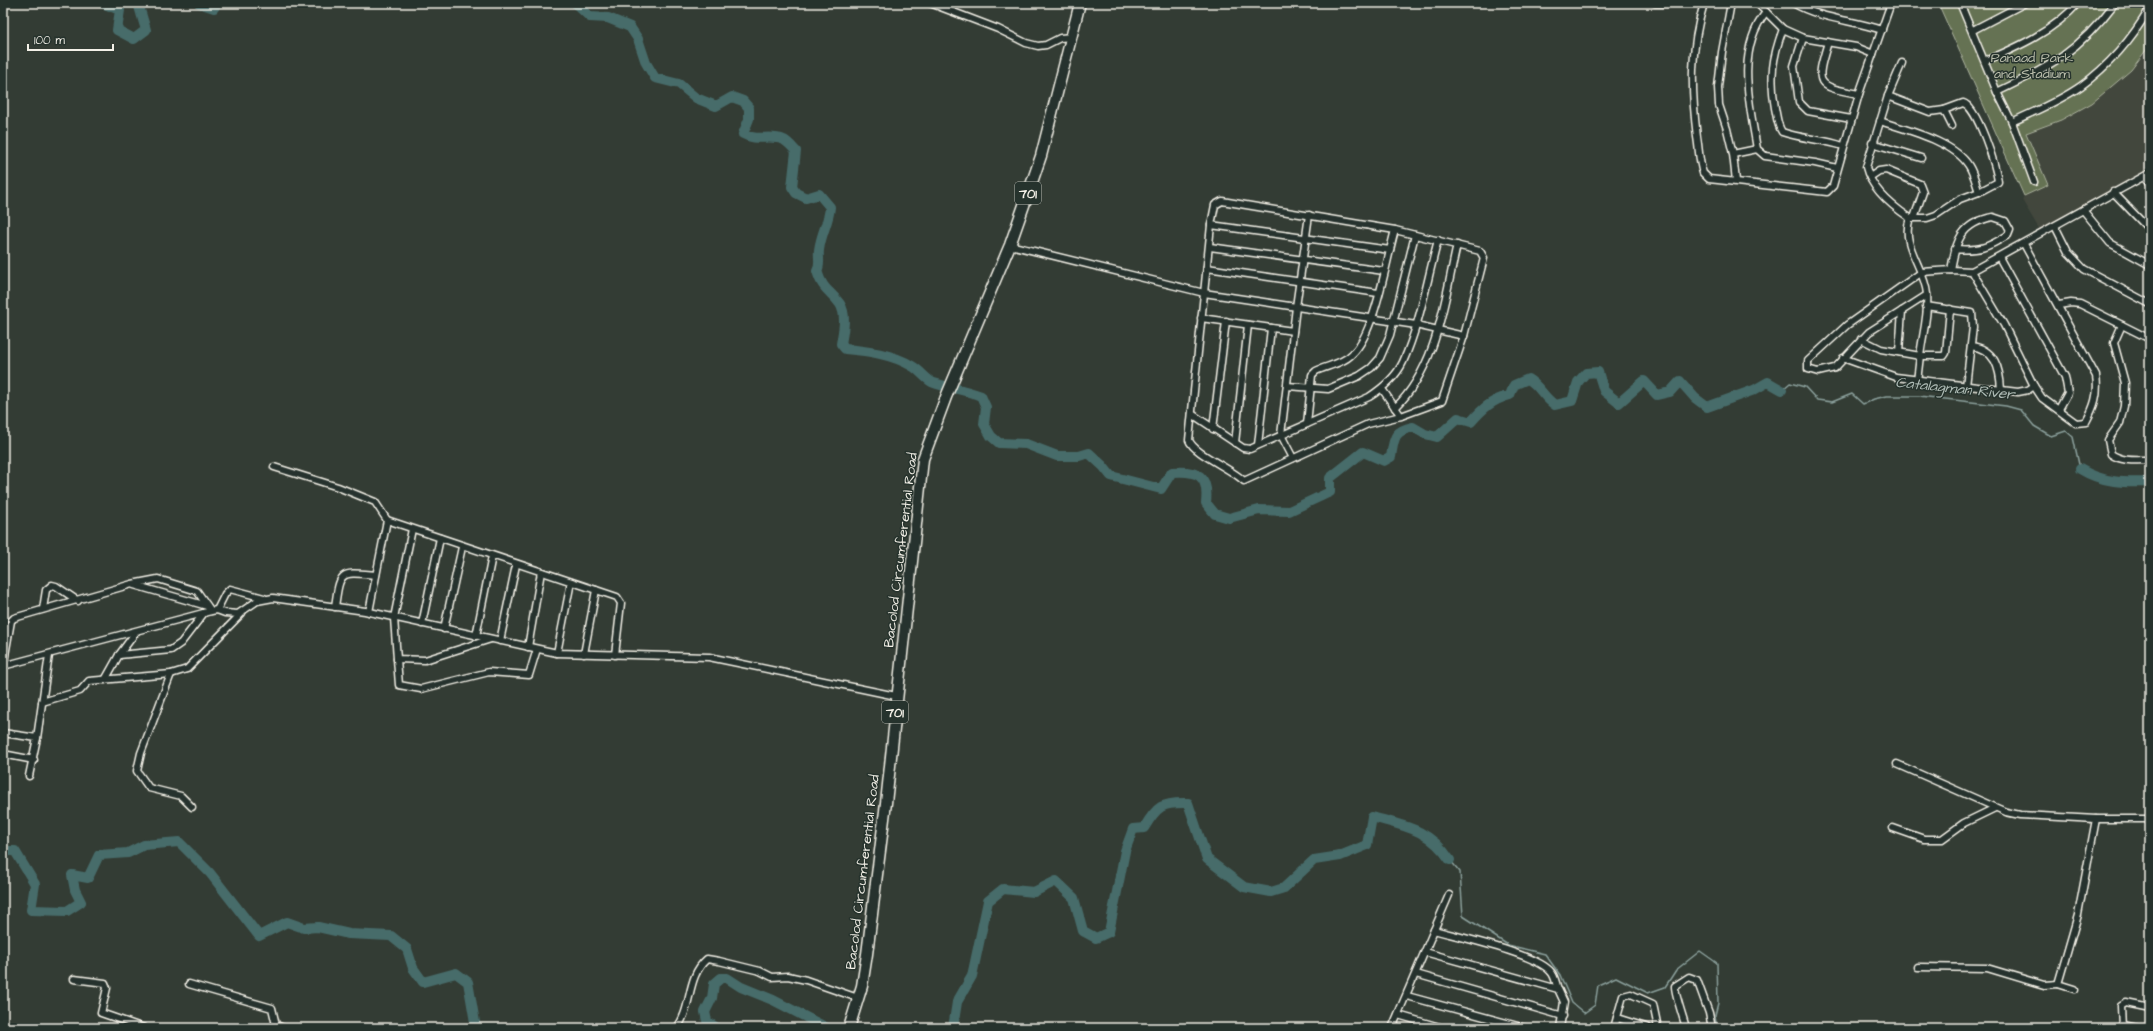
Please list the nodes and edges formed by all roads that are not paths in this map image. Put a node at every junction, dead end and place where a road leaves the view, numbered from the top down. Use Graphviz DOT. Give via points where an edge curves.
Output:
graph roads {
  1 [pos="930,3"];
  2 [pos="1080,3"];
  3 [pos="1658,3"];
  4 [pos="1669,3"];
  5 [pos="1704,3"];
  6 [pos="1731,3"];
  7 [pos="1757,3"];
  8 [pos="1793,3"];
  9 [pos="1960,3"];
  10 [pos="2025,3"];
  11 [pos="2078,3"];
  12 [pos="2115,3"];
  13 [pos="2141,3"];
  14 [pos="1889,4"];
  15 [pos="1766,12"];
  16 [pos="1783,29"];
  17 [pos="1882,30"];
  18 [pos="1973,30"];
  19 [pos="1072,37"];
  20 [pos="1803,38"];
  21 [pos="1828,42"];
  22 [pos="1873,54"];
  23 [pos="1985,61"];
  24 [pos="1902,63"];
  25 [pos="1997,92"];
  26 [pos="1859,94"];
  27 [pos="1888,96"];
  28 [pos="1944,110"];
  29 [pos="1851,119"];
  30 [pos="1880,120"];
  31 [pos="2012,122"];
  32 [pos="1952,126"];
  33 [pos="1872,143"];
  34 [pos="1843,146"];
  35 [pos="1757,149"];
  36 [pos="1732,154"];
  37 [pos="1921,158"];
  38 [pos="1837,168"];
  39 [pos="2150,173"];
  40 [pos="2144,177"];
  41 [pos="1870,178"];
  42 [pos="1736,181"];
  43 [pos="2034,182"];
  44 [pos="2150,185"];
  45 [pos="1979,192"];
  46 [pos="2113,192"];
  47 [pos="2083,210"];
  48 [pos="1310,215"];
  49 [pos="1912,218"];
  50 [pos="1211,225"];
  51 [pos="2055,226"];
  52 [pos="2150,228"];
  53 [pos="1395,230"];
  54 [pos="1415,235"];
  55 [pos="1307,237"];
  56 [pos="1438,240"];
  57 [pos="2024,244"];
  58 [pos="1010,245"];
  59 [pos="1458,245"];
  60 [pos="1210,247"];
  61 [pos="1955,249"];
  62 [pos="1390,250"];
  63 [pos="1999,257"];
  64 [pos="1304,259"];
  65 [pos="2150,265"];
  66 [pos="1207,268"];
  67 [pos="1951,270"];
  68 [pos="1384,271"];
  69 [pos="1972,271"];
  70 [pos="1922,272"];
  71 [pos="1300,282"];
  72 [pos="1378,293"];
  73 [pos="1204,294"];
  74 [pos="1927,295"];
  75 [pos="2150,304"];
  76 [pos="2059,305"];
  77 [pos="1926,306"];
  78 [pos="1296,307"];
  79 [pos="1950,309"];
  80 [pos="1902,311"];
  81 [pos="1201,318"];
  82 [pos="1372,318"];
  83 [pos="1226,321"];
  84 [pos="1393,322"];
  85 [pos="1248,325"];
  86 [pos="1416,325"];
  87 [pos="2122,325"];
  88 [pos="1271,328"];
  89 [pos="1437,329"];
  90 [pos="1293,331"];
  91 [pos="1464,336"];
  92 [pos="1861,339"];
  93 [pos="2150,339"];
  94 [pos="1971,346"];
  95 [pos="1898,352"];
  96 [pos="1920,356"];
  97 [pos="1843,358"];
  98 [pos="1917,381"];
  99 [pos="1287,386"];
  100 [pos="1966,386"];
  101 [pos="2034,386"];
  102 [pos="1310,389"];
  103 [pos="1382,389"];
  104 [pos="2000,390"];
  105 [pos="1395,408"];
  106 [pos="2059,409"];
  107 [pos="1192,414"];
  108 [pos="1401,416"];
  109 [pos="1307,424"];
  110 [pos="1213,429"];
  111 [pos="1281,435"];
  112 [pos="1235,443"];
  113 [pos="1258,445"];
  114 [pos="1293,458"];
  115 [pos="2150,460"];
  116 [pos="274,467"];
  117 [pos="387,520"];
  118 [pos="412,529"];
  119 [pos="440,538"];
  120 [pos="462,547"];
  121 [pos="492,556"];
  122 [pos="516,565"];
  123 [pos="541,572"];
  124 [pos="376,575"];
  125 [pos="571,582"];
  126 [pos="132,584"];
  127 [pos="596,590"];
  128 [pos="265,599"];
  129 [pos="78,600"];
  130 [pos="335,607"];
  131 [pos="43,609"];
  132 [pos="212,609"];
  133 [pos="242,612"];
  134 [pos="369,612"];
  135 [pos="204,613"];
  136 [pos="394,618"];
  137 [pos="422,624"];
  138 [pos="444,629"];
  139 [pos="136,632"];
  140 [pos="476,636"];
  141 [pos="491,639"];
  142 [pos="500,641"];
  143 [pos="528,647"];
  144 [pos="537,649"];
  145 [pos="556,653"];
  146 [pos="584,654"];
  147 [pos="49,655"];
  148 [pos="119,655"];
  149 [pos="615,655"];
  150 [pos="397,659"];
  151 [pos="3,667"];
  152 [pos="172,674"];
  153 [pos="105,680"];
  154 [pos="896,696"];
  155 [pos="42,702"];
  156 [pos="3,733"];
  157 [pos="37,738"];
  158 [pos="3,754"];
  159 [pos="34,760"];
  160 [pos="1897,764"];
  161 [pos="29,776"];
  162 [pos="192,807"];
  163 [pos="1995,808"];
  164 [pos="2150,818"];
  165 [pos="2096,819"];
  166 [pos="1893,828"];
  167 [pos="1449,895"];
  168 [pos="1434,930"];
  169 [pos="1425,952"];
  170 [pos="1918,967"];
  171 [pos="1416,974"];
  172 [pos="74,979"];
  173 [pos="189,984"];
  174 [pos="2058,984"];
  175 [pos="1558,989"];
  176 [pos="2074,989"];
  177 [pos="1407,996"];
  178 [pos="858,998"];
  179 [pos="2150,1008"];
  180 [pos="1398,1015"];
  181 [pos="1563,1016"];
  182 [pos="1617,1018"];
  183 [pos="2122,1027"];
  184 [pos="144,1028"];
  185 [pos="284,1028"];
  186 [pos="677,1028"];
  187 [pos="850,1028"];
  188 [pos="1392,1028"];
  189 [pos="1443,1028"];
  190 [pos="1525,1028"];
  191 [pos="1560,1028"];
  192 [pos="1614,1028"];
  193 [pos="1649,1028"];
  194 [pos="1658,1028"];
  195 [pos="1686,1028"];
  196 [pos="1712,1028"];
  197 [pos="2136,1028"];
  1 -- 19 [label="street" via="1038,46 1060,38"];
  2 -- 19 [label="main road, Bacolod Circumferential Road / 701"];
  3 -- 4 [label="street"];
  5 -- 42 [label="street" via="1692,68 1692,94 1702,169 1710,179"];
  6 -- 36 [label="street" via="1718,87 1719,105"];
  7 -- 15 [label="street"];
  8 -- 17 [label="street" via="1818,14 1860,22"];
  9 -- 18 [label="street"];
  10 -- 18 [label="street"];
  11 -- 23 [label="street" via="2067,16 2022,45"];
  12 -- 25 [label="street" via="2098,26 2070,52 2043,70"];
  13 -- 31 [label="street" via="2150,8 2133,36 2111,61 2080,87"];
  14 -- 17 [label="street"];
  15 -- 16 [label="street"];
  15 -- 35 [label="street" via="1753,33 1748,61 1747,84"];
  16 -- 20 [label="street"];
  16 -- 34 [label="street" via="1772,63 1778,126 1782,132 1793,136"];
  17 -- 22 [label="street"];
  18 -- 23 [label="street"];
  19 -- 58 [label="main road, Bacolod Circumferential Road / 701" via="1040,156"];
  20 -- 21 [label="street"];
  20 -- 29 [label="street" via="1794,66 1799,102 1808,111"];
  21 -- 22 [label="street" via="1856,47"];
  21 -- 26 [label="street" via="1820,70 1821,82 1826,87"];
  22 -- 26 [label="street"];
  23 -- 25 [label="street"];
  24 -- 27 [label="street"];
  25 -- 31 [label="street"];
  26 -- 29 [label="street"];
  27 -- 28 [label="street" via="1930,112"];
  27 -- 30 [label="street"];
  28 -- 32 [label="street"];
  28 -- 45 [label="street" via="1966,104 1972,110 1980,128 1998,182"];
  29 -- 34 [label="street"];
  30 -- 33 [label="street"];
  30 -- 45 [label="street" via="1930,138 1956,152 1969,166"];
  31 -- 43 [label="street"];
  33 -- 37 [label="street"];
  33 -- 41 [label="street" via="1866,168"];
  34 -- 38 [label="street"];
  35 -- 36 [label="street"];
  35 -- 38 [label="street" via="1765,156"];
  36 -- 42 [label="street"];
  38 -- 42 [label="street" via="1833,186 1827,192"];
  39 -- 40 [label="street"];
  40 -- 44 [label="street"];
  40 -- 46 [label="street"];
  41 -- 49 [label="street" via="1892,207"];
  41 -- 49 [label="street" via="1886,170 1920,184 1923,192"];
  45 -- 49 [label="street" via="1960,199 1927,218"];
  46 -- 47 [label="street"];
  46 -- 52 [label="street"];
  47 -- 51 [label="street"];
  47 -- 65 [label="street" via="2110,243"];
  48 -- 50 [label="street" via="1222,201 1215,205"];
  48 -- 53 [label="street"];
  48 -- 55 [label="street"];
  49 -- 70 [label="street" via="1907,230 1909,241"];
  50 -- 55 [label="street"];
  50 -- 60 [label="street"];
  51 -- 57 [label="street"];
  51 -- 75 [label="street" via="2068,252 2084,269"];
  53 -- 54 [label="street"];
  53 -- 62 [label="street"];
  54 -- 56 [label="street"];
  54 -- 84 [label="street"];
  55 -- 62 [label="street"];
  55 -- 64 [label="street"];
  56 -- 59 [label="street"];
  56 -- 86 [label="street"];
  57 -- 63 [label="street"];
  57 -- 76 [label="street"];
  58 -- 73 [label="street"];
  58 -- 154 [label="main road, Bacolod Circumferential Road / 701" via="922,459"];
  59 -- 89 [label="street"];
  59 -- 91 [label="street" via="1480,251 1484,258"];
  60 -- 64 [label="street"];
  60 -- 66 [label="street"];
  61 -- 61 [label="street" via="1961,233 1982,220 1996,217 2004,221 2010,230 2008,235 1982,249"];
  61 -- 67 [label="street"];
  62 -- 68 [label="street"];
  63 -- 69 [label="street"];
  63 -- 106 [label="street" via="2065,377 2068,393"];
  64 -- 68 [label="street"];
  64 -- 71 [label="street"];
  66 -- 71 [label="street"];
  66 -- 73 [label="street"];
  67 -- 69 [label="street"];
  67 -- 70 [label="street"];
  68 -- 72 [label="street"];
  69 -- 101 [label="street" via="2004,326"];
  70 -- 74 [label="street"];
  70 -- 97 [label="street" via="1847,325 1808,361 1806,366 1813,372 1825,371 1834,368"];
  71 -- 72 [label="street"];
  71 -- 78 [label="street"];
  72 -- 82 [label="street"];
  73 -- 78 [label="street"];
  73 -- 81 [label="street"];
  74 -- 77 [label="street"];
  74 -- 80 [label="street"];
  76 -- 87 [label="street" via="2070,302 2080,304"];
  76 -- 106 [label="street" via="2096,376 2098,387 2094,405 2086,422 2076,423"];
  77 -- 79 [label="street"];
  77 -- 96 [label="street"];
  78 -- 82 [label="street"];
  78 -- 90 [label="street"];
  79 -- 94 [label="street" via="1972,313"];
  79 -- 96 [label="street" via="1944,356"];
  80 -- 92 [label="street"];
  80 -- 95 [label="street"];
  81 -- 83 [label="street"];
  81 -- 107 [label="street"];
  82 -- 84 [label="street"];
  82 -- 102 [label="street" via="1359,347 1351,356 1316,371 1312,375"];
  83 -- 85 [label="street"];
  83 -- 110 [label="street"];
  84 -- 86 [label="street"];
  84 -- 102 [label="street" via="1384,350 1371,368 1328,389"];
  85 -- 88 [label="street"];
  85 -- 112 [label="street"];
  86 -- 89 [label="street"];
  86 -- 103 [label="street" via="1403,363"];
  87 -- 93 [label="street"];
  87 -- 115 [label="street" via="2114,343 2125,383 2124,406 2120,423 2108,440 2108,449 2110,454 2118,458"];
  88 -- 90 [label="street"];
  88 -- 113 [label="street"];
  89 -- 91 [label="street"];
  89 -- 105 [label="street" via="1430,357 1420,378 1407,397"];
  90 -- 99 [label="street"];
  91 -- 108 [label="street" via="1442,400"];
  92 -- 95 [label="street" via="1881,349"];
  92 -- 97 [label="street"];
  94 -- 100 [label="street"];
  94 -- 104 [label="street" via="1986,349 1991,355 1997,366"];
  95 -- 96 [label="street"];
  96 -- 98 [label="street"];
  97 -- 98 [label="street" via="1880,372"];
  98 -- 100 [label="street"];
  99 -- 102 [label="street"];
  99 -- 111 [label="street"];
  100 -- 104 [label="street"];
  101 -- 104 [label="street" via="2018,392"];
  101 -- 106 [label="street" via="2042,398"];
  102 -- 109 [label="street"];
  103 -- 105 [label="street"];
  103 -- 109 [label="street"];
  105 -- 108 [label="street"];
  107 -- 110 [label="street"];
  107 -- 114 [label="street" via="1189,440 1191,444 1244,480"];
  108 -- 114 [label="street" via="1368,424"];
  109 -- 111 [label="street"];
  110 -- 112 [label="street"];
  111 -- 113 [label="street"];
  111 -- 114 [label="street"];
  112 -- 113 [label="street" via="1247,449"];
  116 -- 117 [label="street" via="338,487 375,502"];
  117 -- 118 [label="street"];
  117 -- 124 [label="street"];
  118 -- 119 [label="street"];
  118 -- 136 [label="street"];
  119 -- 120 [label="street"];
  119 -- 137 [label="street"];
  120 -- 121 [label="street"];
  120 -- 138 [label="street"];
  121 -- 122 [label="street"];
  121 -- 140 [label="street"];
  122 -- 123 [label="street"];
  122 -- 142 [label="street"];
  123 -- 125 [label="street"];
  123 -- 143 [label="street"];
  124 -- 130 [label="street" via="342,576 339,580"];
  124 -- 134 [label="street"];
  125 -- 127 [label="street"];
  125 -- 145 [label="street"];
  126 -- 129 [label="street"];
  126 -- 132 [label="street"];
  126 -- 132 [label="street" via="158,579 194,590"];
  127 -- 146 [label="street"];
  127 -- 149 [label="street" via="620,599"];
  128 -- 130 [label="street"];
  128 -- 132 [label="street" via="230,589"];
  128 -- 133 [label="street" via="252,604"];
  129 -- 131 [label="street"];
  129 -- 131 [label="street" via="52,585 46,590"];
  130 -- 134 [label="street"];
  131 -- 151 [label="street" via="18,616 11,621"];
  132 -- 133 [label="street" via="233,614"];
  132 -- 135 [label="street"];
  133 -- 152 [label="street" via="187,669"];
  134 -- 136 [label="street"];
  135 -- 139 [label="street"];
  135 -- 148 [label="street" via="181,643 171,650"];
  136 -- 137 [label="street"];
  136 -- 150 [label="street"];
  137 -- 138 [label="street"];
  138 -- 140 [label="street"];
  139 -- 147 [label="street"];
  139 -- 148 [label="street"];
  140 -- 141 [label="street"];
  141 -- 142 [label="street"];
  141 -- 150 [label="street" via="424,660"];
  142 -- 143 [label="street"];
  143 -- 144 [label="street"];
  144 -- 145 [label="street"];
  144 -- 150 [label="street" via="529,675 490,672 421,689 399,685"];
  145 -- 146 [label="street"];
  146 -- 149 [label="street"];
  147 -- 151 [label="street"];
  147 -- 155 [label="street"];
  148 -- 153 [label="street"];
  149 -- 154 [label="street" via="709,657"];
  152 -- 153 [label="street"];
  152 -- 162 [label="street" via="141,753 137,771 149,788 181,796"];
  153 -- 155 [label="street" via="89,681 80,691"];
  154 -- 178 [label="main road, Bacolod Circumferential Road / 701" via="881,841 865,968"];
  155 -- 157 [label="street"];
  156 -- 157 [label="street"];
  157 -- 159 [label="street"];
  158 -- 159 [label="street"];
  159 -- 161 [label="street"];
  160 -- 163 [label="street"];
  163 -- 165 [label="street" via="2020,815"];
  163 -- 166 [label="street" via="1964,823 1942,839 1924,839"];
  164 -- 165 [label="street"];
  165 -- 174 [label="street" via="2078,915"];
  167 -- 168 [label="street"];
  168 -- 169 [label="street"];
  168 -- 175 [label="street" via="1542,964 1552,972"];
  169 -- 171 [label="street"];
  169 -- 175 [label="street"];
  170 -- 174 [label="street" via="1987,968 2038,984"];
  171 -- 177 [label="street"];
  171 -- 181 [label="street"];
  172 -- 184 [label="street" via="105,983 107,988 101,1013"];
  173 -- 185 [label="street" via="272,1008 276,1025"];
  174 -- 176 [label="street"];
  175 -- 181 [label="street" via="1564,1002"];
  177 -- 180 [label="street"];
  177 -- 190 [label="street"];
  178 -- 186 [label="street" via="806,980 788,976 772,977 755,970 707,959 698,967 688,1007"];
  178 -- 187 [label="main road, Bacolod Circumferential Road / 701"];
  179 -- 183 [label="street" via="2126,1003 2121,1006"];
  180 -- 188 [label="street"];
  180 -- 189 [label="street"];
  181 -- 191 [label="street"];
  182 -- 192 [label="street"];
  182 -- 193 [label="street"];
  182 -- 194 [label="street" via="1623,996 1631,994 1653,1004"];
  183 -- 197 [label="street"];
  195 -- 196 [label="street" via="1680,1000 1674,990 1675,986 1689,977 1697,980 1701,987"];
}
